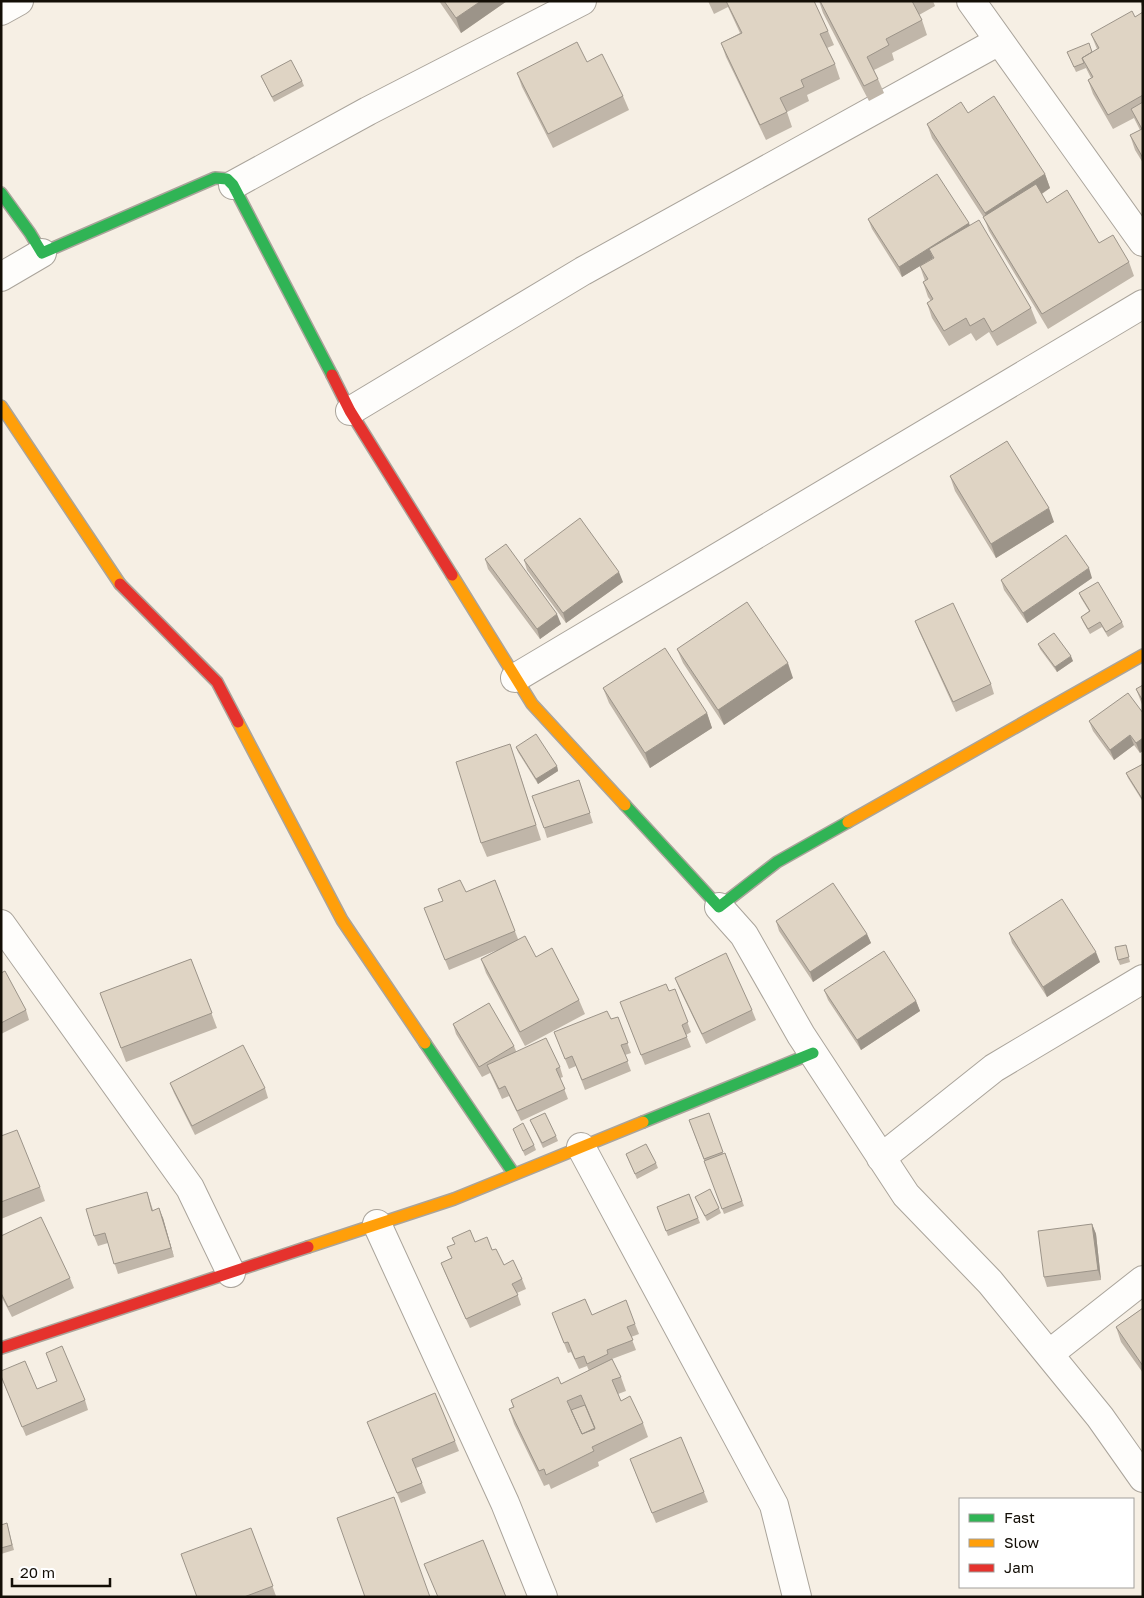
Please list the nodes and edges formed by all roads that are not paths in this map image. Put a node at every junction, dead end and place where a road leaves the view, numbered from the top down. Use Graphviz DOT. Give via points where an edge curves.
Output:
graph roads {
  1 [pos="19,1"];
  2 [pos="582,1"];
  3 [pos="971,1"];
  4 [pos="1,12"];
  5 [pos="999,41"];
  6 [pos="233,184"];
  7 [pos="1,194"];
  8 [pos="1143,242"];
  9 [pos="42,254"];
  10 [pos="1,277"];
  11 [pos="1143,304"];
  12 [pos="1,406"];
  13 [pos="350,411"];
  14 [pos="1143,655"];
  15 [pos="515,678"];
  16 [pos="719,907"];
  17 [pos="1,924"];
  18 [pos="1143,979"];
  19 [pos="813,1053"];
  20 [pos="581,1147"];
  21 [pos="881,1158"];
  22 [pos="514,1174"];
  23 [pos="377,1224"];
  24 [pos="231,1273"];
  25 [pos="1143,1280"];
  26 [pos="1,1348"];
  27 [pos="1050,1354"];
  28 [pos="1143,1478"];
  29 [pos="543,1597"];
  30 [pos="796,1597"];
  1 -- 4 [label="street"];
  2 -- 6 [label="street"];
  3 -- 5 [label="street"];
  5 -- 8 [label="street"];
  5 -- 13 [label="street" via="582,271"];
  6 -- 9 [label="street" via="227,179 215,178"];
  6 -- 13 [label="street"];
  7 -- 9 [label="street"];
  9 -- 10 [label="street"];
  11 -- 15 [label="street"];
  12 -- 22 [label="street" via="121,585 217,682 342,920"];
  13 -- 15 [label="street"];
  14 -- 16 [label="street" via="777,862"];
  15 -- 16 [label="street" via="532,704"];
  16 -- 19 [label="street" via="744,935"];
  17 -- 24 [label="street" via="190,1188"];
  18 -- 21 [label="street" via="994,1068"];
  19 -- 20 [label="street"];
  19 -- 21 [label="street"];
  20 -- 22 [label="street"];
  20 -- 30 [label="street" via="774,1505"];
  21 -- 27 [label="street" via="906,1195 990,1282"];
  22 -- 23 [label="street" via="454,1199"];
  23 -- 24 [label="street"];
  23 -- 29 [label="street" via="505,1503"];
  24 -- 26 [label="street"];
  25 -- 27 [label="street"];
  27 -- 28 [label="street"];
}
